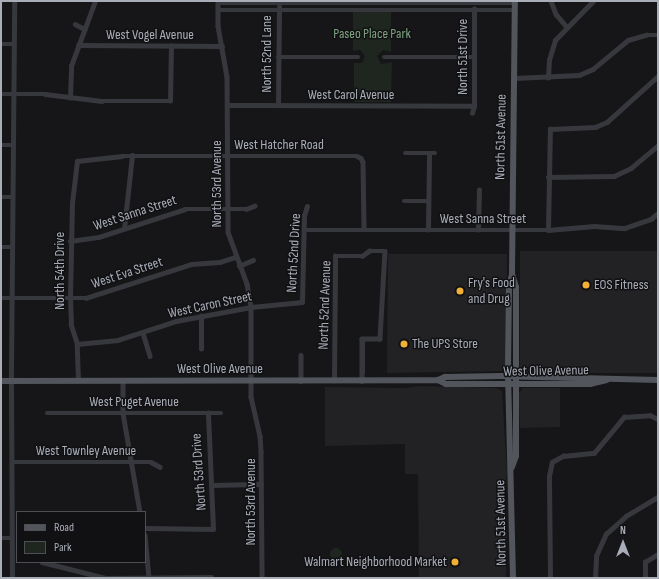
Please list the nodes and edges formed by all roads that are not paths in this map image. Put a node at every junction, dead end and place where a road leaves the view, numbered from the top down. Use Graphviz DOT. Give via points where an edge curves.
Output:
graph roads {
  1 [pos="14,1"];
  2 [pos="95,1"];
  3 [pos="551,1"];
  4 [pos="594,1"];
  5 [pos="218,2"];
  6 [pos="270,2"];
  7 [pos="322,2"];
  8 [pos="373,2"];
  9 [pos="425,2"];
  10 [pos="474,2"];
  11 [pos="279,3"];
  12 [pos="515,5"];
  13 [pos="218,10"];
  14 [pos="270,10"];
  15 [pos="279,10"];
  16 [pos="322,10"];
  17 [pos="373,10"];
  18 [pos="425,10"];
  19 [pos="474,10"];
  20 [pos="75,24"];
  21 [pos="566,26"];
  22 [pos="86,29"];
  23 [pos="658,35"];
  24 [pos="1,44"];
  25 [pos="14,44"];
  26 [pos="78,46"];
  27 [pos="171,46"];
  28 [pos="222,46"];
  29 [pos="278,57"];
  30 [pos="358,57"];
  31 [pos="384,57"];
  32 [pos="474,58"];
  33 [pos="658,76"];
  34 [pos="514,78"];
  35 [pos="548,78"];
  36 [pos="1,94"];
  37 [pos="14,94"];
  38 [pos="70,98"];
  39 [pos="228,105"];
  40 [pos="278,106"];
  41 [pos="474,106"];
  42 [pos="472,113"];
  43 [pos="1,145"];
  44 [pos="13,145"];
  45 [pos="658,145"];
  46 [pos="405,153"];
  47 [pos="435,153"];
  48 [pos="429,154"];
  49 [pos="132,155"];
  50 [pos="227,155"];
  51 [pos="77,161"];
  52 [pos="548,177"];
  53 [pos="479,190"];
  54 [pos="1,197"];
  55 [pos="12,197"];
  56 [pos="404,201"];
  57 [pos="428,201"];
  58 [pos="254,206"];
  59 [pos="307,206"];
  60 [pos="227,209"];
  61 [pos="658,212"];
  62 [pos="124,229"];
  63 [pos="304,230"];
  64 [pos="364,230"];
  65 [pos="428,230"];
  66 [pos="478,230"];
  67 [pos="513,230"];
  68 [pos="548,230"];
  69 [pos="70,241"];
  70 [pos="1,247"];
  71 [pos="12,247"];
  72 [pos="235,257"];
  73 [pos="253,260"];
  74 [pos="240,266"];
  75 [pos="512,274"];
  76 [pos="1,298"];
  77 [pos="12,298"];
  78 [pos="70,298"];
  79 [pos="302,302"];
  80 [pos="251,307"];
  81 [pos="201,316"];
  82 [pos="143,333"];
  83 [pos="77,344"];
  84 [pos="201,349"];
  85 [pos="301,355"];
  86 [pos="150,356"];
  87 [pos="508,376"];
  88 [pos="516,376"];
  89 [pos="438,380"];
  90 [pos="607,380"];
  91 [pos="658,380"];
  92 [pos="1,381"];
  93 [pos="11,381"];
  94 [pos="78,381"];
  95 [pos="123,381"];
  96 [pos="251,381"];
  97 [pos="302,381"];
  98 [pos="334,381"];
  99 [pos="362,381"];
  100 [pos="508,384"];
  101 [pos="516,384"];
  102 [pos="47,413"];
  103 [pos="123,413"];
  104 [pos="208,413"];
  105 [pos="221,413"];
  106 [pos="658,419"];
  107 [pos="12,462"];
  108 [pos="130,462"];
  109 [pos="160,467"];
  110 [pos="512,467"];
  111 [pos="261,484"];
  112 [pos="212,485"];
  113 [pos="658,497"];
  114 [pos="140,511"];
  115 [pos="15,512"];
  116 [pos="146,528"];
  117 [pos="1,538"];
  118 [pos="12,538"];
  119 [pos="146,546"];
  120 [pos="658,554"];
  121 [pos="15,562"];
  122 [pos="46,563"];
  123 [pos="71,569"];
  124 [pos="69,575"];
  125 [pos="211,577"];
  126 [pos="12,578"];
  127 [pos="149,578"];
  128 [pos="262,578"];
  129 [pos="513,578"];
  130 [pos="550,578"];
  131 [pos="595,578"];
  132 [pos="644,578"];
  1 -- 25 [label="street"];
  2 -- 22 [label="street"];
  3 -- 21 [label="street" via="556,14"];
  4 -- 21 [label="street"];
  5 -- 6 [label="street"];
  5 -- 13 [label="street, North 53rd Avenue"];
  6 -- 11 [label="street"];
  6 -- 14 [label="street, North 52nd Lane"];
  7 -- 8 [label="street"];
  7 -- 11 [label="street"];
  7 -- 16 [label="street"];
  8 -- 9 [label="street"];
  8 -- 17 [label="street"];
  9 -- 10 [label="street"];
  9 -- 18 [label="street"];
  10 -- 12 [label="street"];
  10 -- 19 [label="street, North 51st Drive"];
  11 -- 15 [label="street, North 52nd Lane"];
  12 -- 19 [label="street"];
  12 -- 34 [label="main road, North 51st Avenue"];
  13 -- 14 [label="street"];
  13 -- 28 [label="street, North 53rd Avenue"];
  14 -- 15 [label="street"];
  15 -- 16 [label="street"];
  15 -- 29 [label="street, North 52nd Lane"];
  16 -- 17 [label="street"];
  17 -- 18 [label="street"];
  18 -- 19 [label="street"];
  19 -- 32 [label="street, North 51st Drive"];
  20 -- 22 [label="street"];
  21 -- 35 [label="street" via="552,46"];
  22 -- 26 [label="street"];
  23 -- 35 [label="street" via="628,40 593,69 579,76"];
  24 -- 25 [label="street"];
  25 -- 37 [label="street"];
  26 -- 27 [label="street, West Vogel Avenue"];
  26 -- 38 [label="street" via="71,66"];
  27 -- 28 [label="street, West Vogel Avenue"];
  27 -- 38 [label="street" via="170,101 102,102"];
  28 -- 39 [label="street, North 53rd Avenue" via="227,66"];
  29 -- 30 [label="street"];
  29 -- 40 [label="street, North 52nd Lane"];
  31 -- 32 [label="street"];
  32 -- 41 [label="street, North 51st Drive"];
  33 -- 52 [label="street" via="607,122 595,127 550,129"];
  34 -- 35 [label="street"];
  34 -- 67 [label="main road, North 51st Avenue"];
  36 -- 37 [label="street"];
  37 -- 38 [label="street"];
  37 -- 44 [label="street"];
  39 -- 40 [label="street, West Carol Avenue"];
  39 -- 50 [label="street, North 53rd Avenue"];
  40 -- 41 [label="street, West Carol Avenue"];
  41 -- 42 [label="street, North 51st Drive"];
  43 -- 44 [label="street"];
  44 -- 55 [label="street"];
  45 -- 52 [label="street" via="631,168 614,176"];
  46 -- 48 [label="street"];
  47 -- 48 [label="street"];
  48 -- 57 [label="street"];
  49 -- 50 [label="street, West Hatcher Road"];
  49 -- 51 [label="street, West Hatcher Road"];
  49 -- 62 [label="street"];
  50 -- 60 [label="street, North 53rd Avenue"];
  50 -- 64 [label="street, West Hatcher Road" via="361,158"];
  51 -- 69 [label="street, North 54th Drive"];
  52 -- 68 [label="street"];
  53 -- 66 [label="street"];
  54 -- 55 [label="street"];
  55 -- 71 [label="street"];
  56 -- 57 [label="street"];
  57 -- 65 [label="street"];
  58 -- 60 [label="street, West Sanna Street" via="246,210"];
  59 -- 63 [label="street, North 52nd Drive"];
  60 -- 62 [label="street, West Sanna Street" via="185,209"];
  60 -- 72 [label="street, North 53rd Avenue" via="230,242"];
  61 -- 68 [label="street, West Sanna Street" via="645,222 625,228 594,226"];
  62 -- 69 [label="street, West Sanna Street" via="88,240"];
  63 -- 64 [label="street, West Sanna Street"];
  63 -- 79 [label="street, North 52nd Drive"];
  64 -- 65 [label="street, West Sanna Street"];
  65 -- 66 [label="street, West Sanna Street"];
  66 -- 67 [label="street, West Sanna Street"];
  67 -- 68 [label="street, West Sanna Street"];
  67 -- 75 [label="main road, North 51st Avenue"];
  69 -- 78 [label="street, North 54th Drive"];
  70 -- 71 [label="street"];
  71 -- 77 [label="street"];
  72 -- 74 [label="street, North 53rd Avenue"];
  72 -- 78 [label="street, West Eva Street" via="220,262 191,264 98,295"];
  73 -- 74 [label="street"];
  74 -- 80 [label="street, North 53rd Avenue" via="247,284"];
  75 -- 87 [label="main road, North 51st Avenue" via="509,287"];
  75 -- 88 [label="main road, North 51st Avenue" via="516,287"];
  76 -- 77 [label="street, West Eva Street"];
  77 -- 78 [label="street, West Eva Street"];
  77 -- 93 [label="street"];
  78 -- 83 [label="street, North 54th Drive" via="72,325"];
  79 -- 80 [label="street, West Caron Street"];
  80 -- 81 [label="street, West Caron Street"];
  80 -- 96 [label="street, North 53rd Avenue"];
  81 -- 82 [label="street, West Caron Street" via="176,321"];
  81 -- 84 [label="street"];
  82 -- 83 [label="street, West Caron Street" via="118,340"];
  82 -- 86 [label="street"];
  83 -- 94 [label="street, North 54th Drive"];
  85 -- 97 [label="street"];
  87 -- 88 [label="main road, West Olive Avenue"];
  87 -- 89 [label="main road, West Olive Avenue" via="445,377"];
  87 -- 100 [label="main road, North 51st Avenue"];
  88 -- 90 [label="main road, West Olive Avenue" via="590,376"];
  88 -- 101 [label="main road, North 51st Avenue"];
  89 -- 99 [label="main road, West Olive Avenue"];
  89 -- 100 [label="main road, West Olive Avenue" via="446,384"];
  90 -- 91 [label="main road, West Olive Avenue"];
  90 -- 101 [label="main road, West Olive Avenue" via="590,384"];
  92 -- 93 [label="main road, West Olive Avenue"];
  93 -- 94 [label="main road, West Olive Avenue"];
  93 -- 107 [label="street"];
  94 -- 95 [label="main road, West Olive Avenue"];
  95 -- 96 [label="main road, West Olive Avenue"];
  95 -- 103 [label="street"];
  96 -- 97 [label="main road, West Olive Avenue"];
  96 -- 111 [label="street, North 53rd Avenue" via="252,407 260,436"];
  97 -- 98 [label="main road, West Olive Avenue"];
  98 -- 99 [label="main road, West Olive Avenue"];
  98 -- 99 [label="street, North 52nd Avenue" via="335,256 362,256 369,251 385,251 380,339 362,339"];
  100 -- 101 [label="main road, West Olive Avenue"];
  100 -- 110 [label="main road, North 51st Avenue" via="509,456"];
  101 -- 110 [label="main road, North 51st Avenue" via="516,456"];
  102 -- 103 [label="street, West Puget Avenue"];
  103 -- 104 [label="street, West Puget Avenue"];
  103 -- 108 [label="street"];
  104 -- 105 [label="street, West Puget Avenue"];
  104 -- 112 [label="street, North 53rd Drive" via="207,441"];
  106 -- 130 [label="street" via="650,415 624,417 594,453 563,456 554,461 549,469"];
  107 -- 108 [label="street, West Townley Avenue"];
  107 -- 115 [label="street"];
  108 -- 109 [label="street, West Townley Avenue" via="151,462"];
  108 -- 114 [label="street"];
  110 -- 129 [label="main road, North 51st Avenue"];
  111 -- 112 [label="street"];
  111 -- 128 [label="street, North 53rd Avenue"];
  112 -- 116 [label="street, North 53rd Drive" via="213,529"];
  113 -- 131 [label="street" via="616,524 600,544 596,556"];
  115 -- 118 [label="street"];
  117 -- 118 [label="street"];
  118 -- 121 [label="street"];
  119 -- 127 [label="street"];
  120 -- 132 [label="street" via="645,562"];
  121 -- 126 [label="street"];
  122 -- 123 [label="street"];
  123 -- 124 [label="street"];
  123 -- 127 [label="street" via="106,578"];
  125 -- 127 [label="street"];
}
